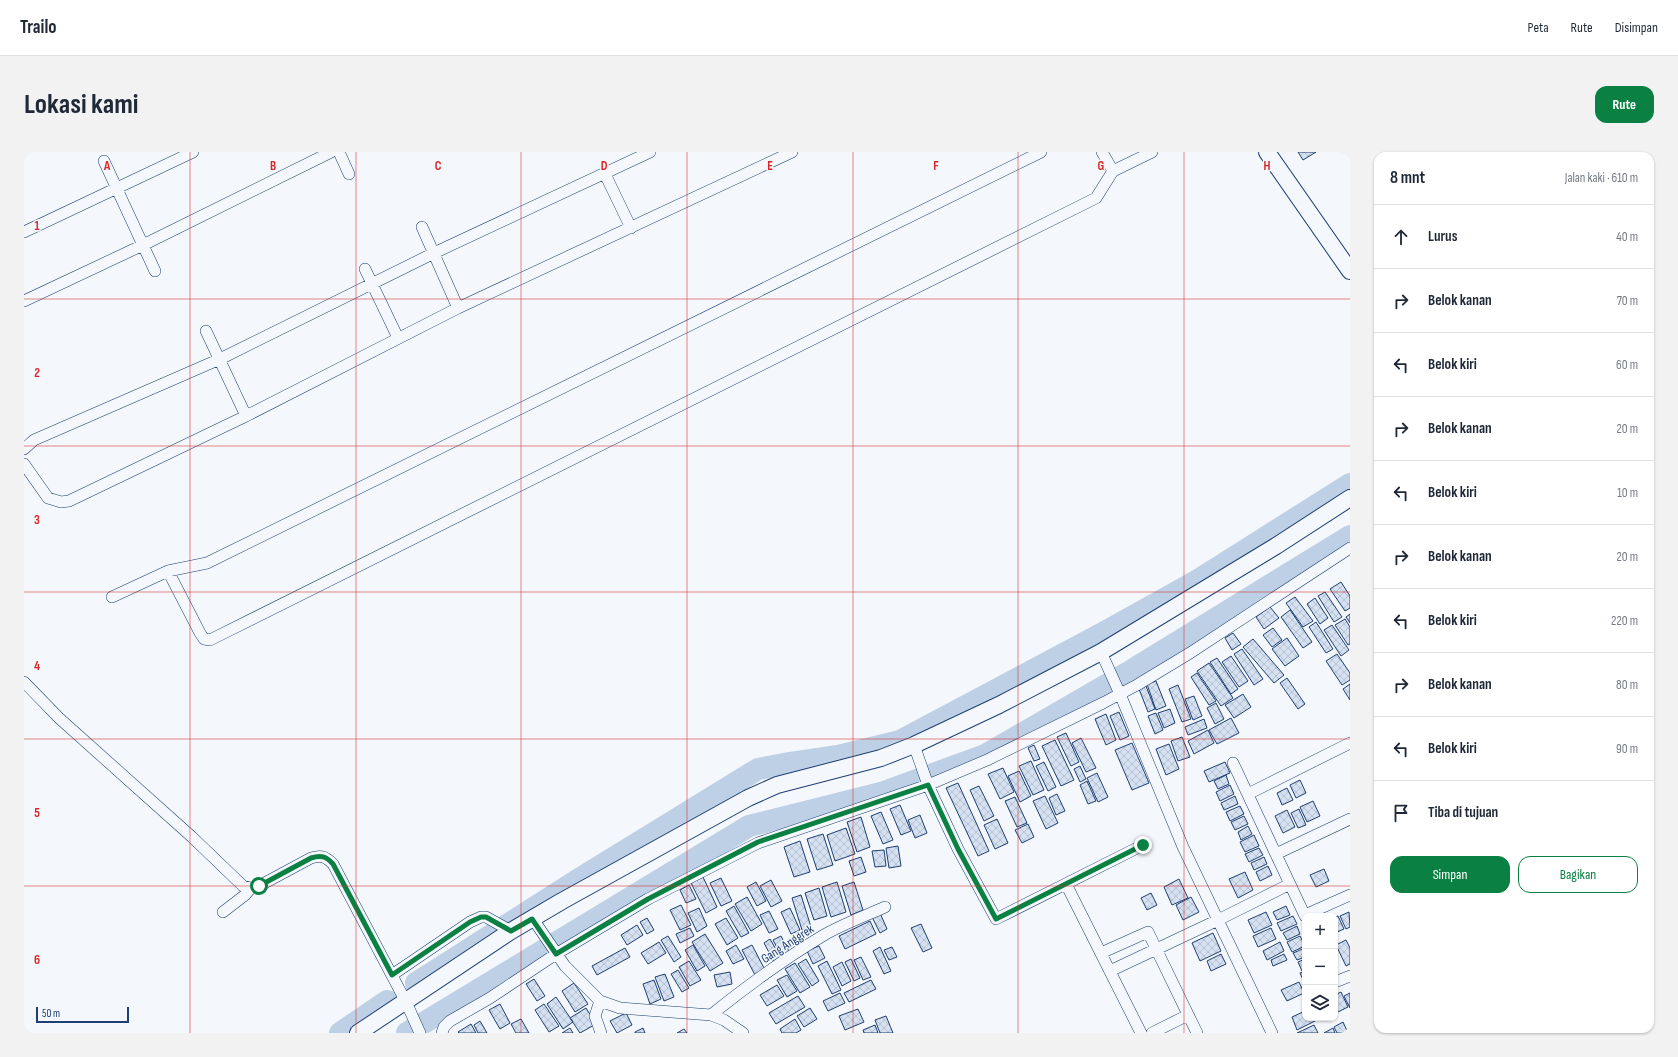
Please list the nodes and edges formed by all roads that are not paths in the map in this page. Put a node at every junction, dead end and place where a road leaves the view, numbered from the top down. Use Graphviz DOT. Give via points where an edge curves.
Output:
graph roads {
  1 [pos="192,152"];
  2 [pos="331,152"];
  3 [pos="338,152"];
  4 [pos="650,152"];
  5 [pos="792,152"];
  6 [pos="1041,152"];
  7 [pos="1102,152"];
  8 [pos="1152,152"];
  9 [pos="1267,152"];
  10 [pos="104,161"];
  11 [pos="1113,171"];
  12 [pos="349,174"];
  13 [pos="605,174"];
  14 [pos="117,189"];
  15 [pos="422,227"];
  16 [pos="631,228"];
  17 [pos="24,232"];
  18 [pos="143,245"];
  19 [pos="434,253"];
  20 [pos="365,269"];
  21 [pos="155,271"];
  22 [pos="1350,271"];
  23 [pos="373,284"];
  24 [pos="24,301"];
  25 [pos="458,308"];
  26 [pos="206,331"];
  27 [pos="398,338"];
  28 [pos="220,359"];
  29 [pos="246,416"];
  30 [pos="24,449"];
  31 [pos="24,464"];
  32 [pos="1350,498"];
  33 [pos="1350,548"];
  34 [pos="168,571"];
  35 [pos="112,596"];
  36 [pos="1103,659"];
  37 [pos="24,682"];
  38 [pos="1119,691"];
  39 [pos="1350,743"];
  40 [pos="917,753"];
  41 [pos="1233,763"];
  42 [pos="927,782"];
  43 [pos="1248,794"];
  44 [pos="1350,819"];
  45 [pos="1143,845"];
  46 [pos="1276,854"];
  47 [pos="1066,884"];
  48 [pos="1290,884"];
  49 [pos="251,888"];
  50 [pos="1350,895"];
  51 [pos="885,906"];
  52 [pos="223,912"];
  53 [pos="1304,913"];
  54 [pos="1310,913"];
  55 [pos="1218,920"];
  56 [pos="536,924"];
  57 [pos="506,928"];
  58 [pos="1156,948"];
  59 [pos="554,951"];
  60 [pos="1101,953"];
  61 [pos="1110,971"];
  62 [pos="392,975"];
  63 [pos="1350,976"];
  64 [pos="1338,981"];
  65 [pos="600,1001"];
  66 [pos="409,1007"];
  67 [pos="711,1015"];
  68 [pos="1188,1015"];
  69 [pos="358,1033"];
  70 [pos="420,1033"];
  71 [pos="442,1033"];
  72 [pos="601,1033"];
  73 [pos="743,1033"];
  74 [pos="1141,1033"];
  75 [pos="1152,1033"];
  76 [pos="1197,1033"];
  77 [pos="1272,1033"];
  1 -- 14 [label="street"];
  2 -- 18 [label="street"];
  3 -- 12 [label="street"];
  4 -- 13 [label="street"];
  5 -- 16 [label="street"];
  6 -- 34 [label="street" via="207,563"];
  7 -- 11 [label="street"];
  8 -- 11 [label="street"];
  9 -- 22 [label="street"];
  10 -- 14 [label="street"];
  11 -- 34 [label="street" via="1096,198 210,640 204,639 200,633"];
  13 -- 16 [label="street"];
  13 -- 19 [label="street"];
  14 -- 17 [label="street"];
  14 -- 18 [label="street"];
  15 -- 19 [label="street"];
  16 -- 25 [label="street"];
  18 -- 21 [label="street"];
  18 -- 24 [label="street"];
  19 -- 23 [label="street"];
  19 -- 25 [label="street"];
  20 -- 23 [label="street"];
  23 -- 27 [label="street"];
  23 -- 28 [label="street"];
  25 -- 27 [label="street"];
  26 -- 28 [label="street"];
  27 -- 29 [label="street"];
  28 -- 29 [label="street"];
  28 -- 30 [label="street" via="34,440"];
  29 -- 31 [label="street" via="69,501 61,502 48,498"];
  32 -- 36 [label="street"];
  33 -- 38 [label="street" via="1190,653"];
  34 -- 35 [label="street"];
  36 -- 38 [label="street"];
  36 -- 40 [label="street" via="999,705"];
  37 -- 49 [label="street" via="59,718 192,837 237,881"];
  38 -- 42 [label="street" via="987,760"];
  38 -- 55 [label="street" via="1183,847"];
  39 -- 43 [label="street"];
  40 -- 42 [label="street"];
  40 -- 56 [label="street" via="881,758 777,785 562,901"];
  41 -- 43 [label="street"];
  42 -- 47 [label="street" via="958,849 996,919"];
  42 -- 59 [label="street" via="758,842"];
  43 -- 46 [label="street"];
  44 -- 46 [label="street"];
  45 -- 47 [label="street"];
  46 -- 48 [label="street"];
  47 -- 60 [label="street"];
  48 -- 53 [label="street"];
  48 -- 55 [label="street"];
  49 -- 52 [label="street"];
  49 -- 62 [label="street" via="311,858 320,855 327,857"];
  50 -- 54 [label="street"];
  51 -- 67 [label="street, Gang Anggrek" via="838,928 801,950"];
  55 -- 58 [label="street"];
  55 -- 77 [label="street"];
  56 -- 57 [label="street"];
  56 -- 59 [label="street"];
  57 -- 62 [label="street" via="486,917 481,917"];
  57 -- 66 [label="street"];
  58 -- 60 [label="street" via="1148,932"];
  58 -- 61 [label="street"];
  58 -- 68 [label="street"];
  59 -- 65 [label="street" via="574,977"];
  59 -- 71 [label="street" via="490,998 450,1021"];
  60 -- 61 [label="street"];
  61 -- 74 [label="street"];
  62 -- 66 [label="street"];
  63 -- 64 [label="street"];
  65 -- 67 [label="street" via="620,1008"];
  65 -- 72 [label="street" via="595,1016"];
  66 -- 69 [label="street"];
  66 -- 70 [label="street"];
  67 -- 73 [label="street" via="724,1020"];
  68 -- 75 [label="street"];
  68 -- 76 [label="street"];
}
